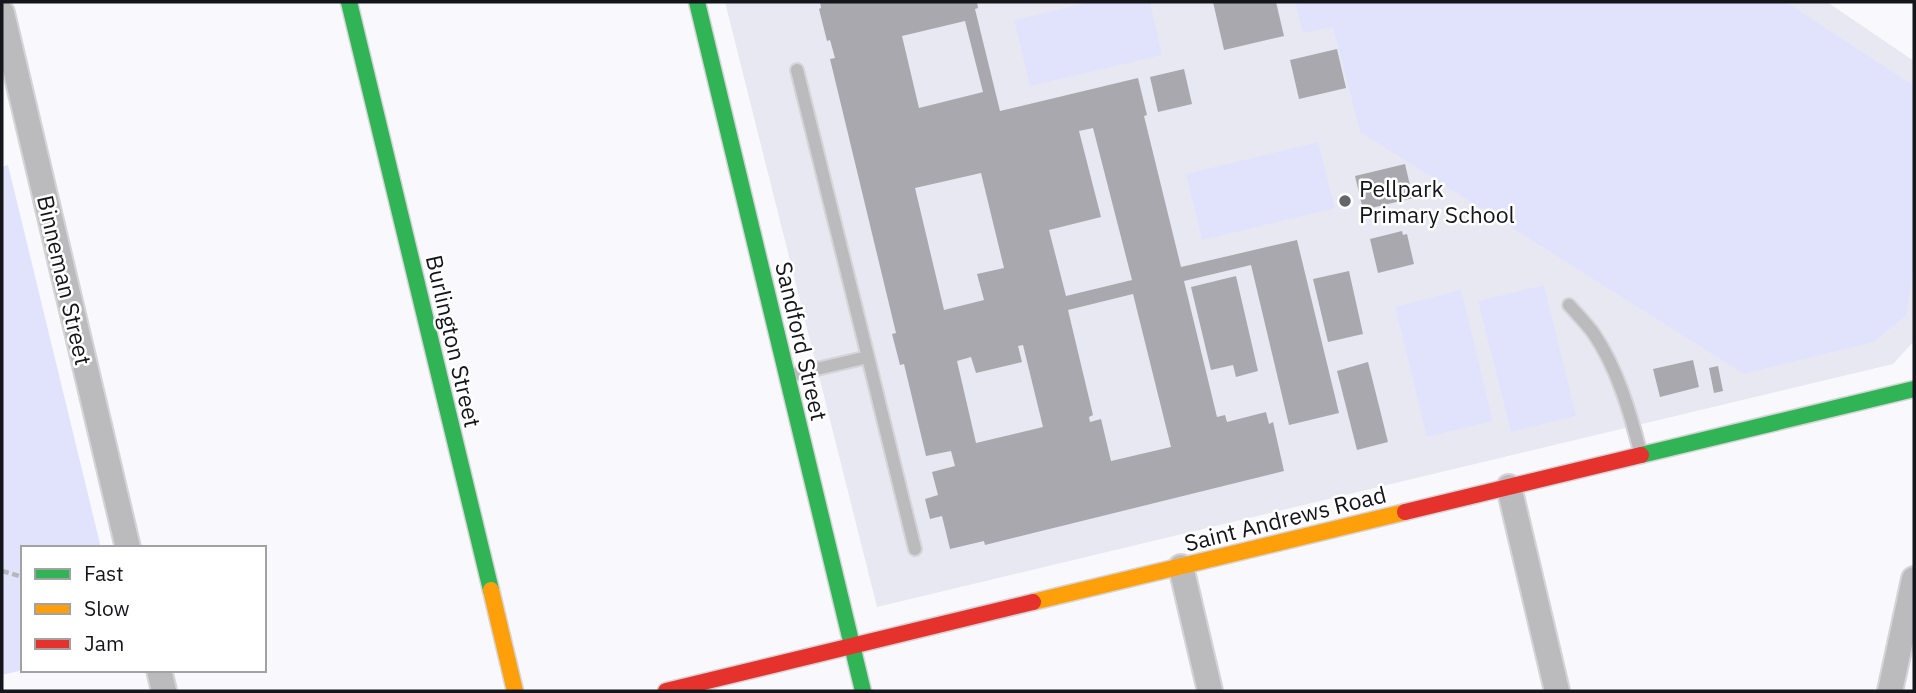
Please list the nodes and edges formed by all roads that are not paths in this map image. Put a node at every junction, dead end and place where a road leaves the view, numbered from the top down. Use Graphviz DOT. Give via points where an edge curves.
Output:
graph roads {
  1 [pos="349,2"];
  2 [pos="697,2"];
  3 [pos="2,13"];
  4 [pos="797,70"];
  5 [pos="1569,305"];
  6 [pos="868,358"];
  7 [pos="787,376"];
  8 [pos="1914,389"];
  9 [pos="1641,455"];
  10 [pos="1509,487"];
  11 [pos="128,546"];
  12 [pos="915,548"];
  13 [pos="1181,568"];
  14 [pos="1914,579"];
  15 [pos="853,646"];
  16 [pos="159,672"];
  17 [pos="164,691"];
  18 [pos="515,691"];
  19 [pos="666,691"];
  20 [pos="863,691"];
  21 [pos="1210,691"];
  22 [pos="1558,691"];
  23 [pos="1890,691"];
  1 -- 18 [label="street, Burlington Street"];
  2 -- 7 [label="street, Sandford Street"];
  3 -- 11 [label="street, Binneman Street"];
  4 -- 6 [label="lane"];
  5 -- 9 [label="lane" via="1594,333 1613,367"];
  6 -- 7 [label="lane"];
  6 -- 12 [label="lane"];
  7 -- 15 [label="street, Sandford Street"];
  8 -- 9 [label="street, Saint Andrews Road"];
  9 -- 10 [label="street, Saint Andrews Road"];
  10 -- 13 [label="street, Saint Andrews Road"];
  10 -- 22 [label="street"];
  13 -- 15 [label="street, Saint Andrews Road"];
  13 -- 21 [label="street"];
  14 -- 23 [label="street"];
  15 -- 19 [label="street, Saint Andrews Road"];
  15 -- 20 [label="street, Sandford Street"];
  16 -- 17 [label="street"];
}
